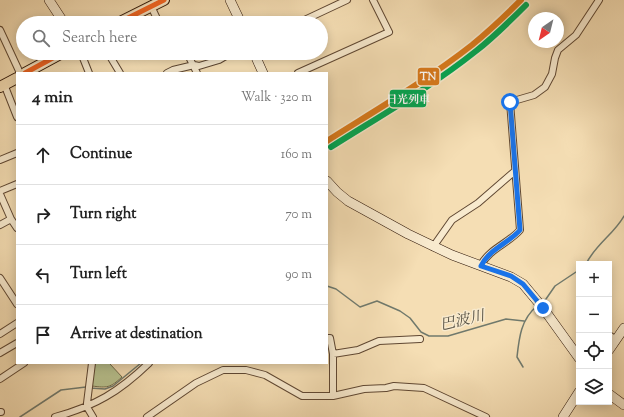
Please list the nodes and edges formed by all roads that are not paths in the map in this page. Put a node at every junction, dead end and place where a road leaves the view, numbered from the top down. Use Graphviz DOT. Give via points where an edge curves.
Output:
graph roads {
  1 [pos="49,0"];
  2 [pos="164,0"];
  3 [pos="230,0"];
  4 [pos="347,0"];
  5 [pos="373,0"];
  6 [pos="599,0"];
  7 [pos="151,6"];
  8 [pos="59,16"];
  9 [pos="132,16"];
  10 [pos="156,16"];
  11 [pos="238,16"];
  12 [pos="313,16"];
  13 [pos="0,30"];
  14 [pos="328,59"];
  15 [pos="49,60"];
  16 [pos="84,60"];
  17 [pos="112,60"];
  18 [pos="191,60"];
  19 [pos="219,60"];
  20 [pos="257,60"];
  21 [pos="327,60"];
  22 [pos="194,65"];
  23 [pos="20,72"];
  24 [pos="27,72"];
  25 [pos="89,72"];
  26 [pos="119,72"];
  27 [pos="169,72"];
  28 [pos="197,72"];
  29 [pos="263,72"];
  30 [pos="300,72"];
  31 [pos="16,79"];
  32 [pos="2,86"];
  33 [pos="16,115"];
  34 [pos="16,153"];
  35 [pos="0,160"];
  36 [pos="515,171"];
  37 [pos="328,182"];
  38 [pos="16,184"];
  39 [pos="0,192"];
  40 [pos="11,219"];
  41 [pos="0,225"];
  42 [pos="16,226"];
  43 [pos="433,247"];
  44 [pos="481,266"];
  45 [pos="0,278"];
  46 [pos="16,302"];
  47 [pos="16,324"];
  48 [pos="624,328"];
  49 [pos="0,334"];
  50 [pos="612,337"];
  51 [pos="328,338"];
  52 [pos="420,338"];
  53 [pos="16,344"];
  54 [pos="576,351"];
  55 [pos="0,354"];
  56 [pos="334,354"];
  57 [pos="22,364"];
  58 [pos="92,364"];
  59 [pos="148,364"];
  60 [pos="221,364"];
  61 [pos="222,370"];
  62 [pos="0,379"];
  63 [pos="333,396"];
  64 [pos="612,396"];
  65 [pos="576,397"];
  66 [pos="624,405"];
  67 [pos="87,407"];
  68 [pos="55,417"];
  69 [pos="93,417"];
  70 [pos="147,417"];
  71 [pos="486,417"];
  72 [pos="563,417"];
  1 -- 8 [label="street"];
  2 -- 7 [label="main road"];
  3 -- 11 [label="street"];
  4 -- 12 [label="street"];
  5 -- 14 [label="street" via="389,32"];
  6 -- 36 [label="street" via="576,35 558,50 552,74 544,87 534,95 510,102"];
  7 -- 9 [label="main road"];
  7 -- 10 [label="street"];
  13 -- 23 [label="street"];
  15 -- 24 [label="main road"];
  16 -- 25 [label="street"];
  17 -- 26 [label="street"];
  18 -- 22 [label="street"];
  19 -- 22 [label="street"];
  20 -- 29 [label="street"];
  21 -- 30 [label="street"];
  22 -- 27 [label="street"];
  22 -- 28 [label="street"];
  31 -- 32 [label="main road"];
  32 -- 33 [label="street"];
  34 -- 35 [label="street"];
  36 -- 43 [label="street" via="478,203 452,220"];
  36 -- 44 [label="street" via="520,230 513,238 493,251"];
  37 -- 43 [label="street" via="352,203"];
  38 -- 39 [label="street"];
  39 -- 40 [label="street"];
  40 -- 41 [label="street"];
  40 -- 42 [label="street"];
  43 -- 44 [label="street"];
  44 -- 54 [label="street" via="511,276 523,284"];
  45 -- 46 [label="street"];
  47 -- 49 [label="street"];
  48 -- 50 [label="street"];
  51 -- 56 [label="street"];
  52 -- 56 [label="street" via="379,341 358,350"];
  53 -- 55 [label="street"];
  56 -- 63 [label="street"];
  57 -- 62 [label="street"];
  58 -- 67 [label="street"];
  59 -- 67 [label="street" via="122,386"];
  60 -- 61 [label="street"];
  61 -- 63 [label="street" via="246,370 265,375 302,396"];
  61 -- 70 [label="street" via="196,383"];
  63 -- 71 [label="street" via="364,389 412,386 441,395"];
  64 -- 66 [label="street"];
  65 -- 72 [label="street"];
  67 -- 68 [label="street"];
  67 -- 69 [label="street"];
}
